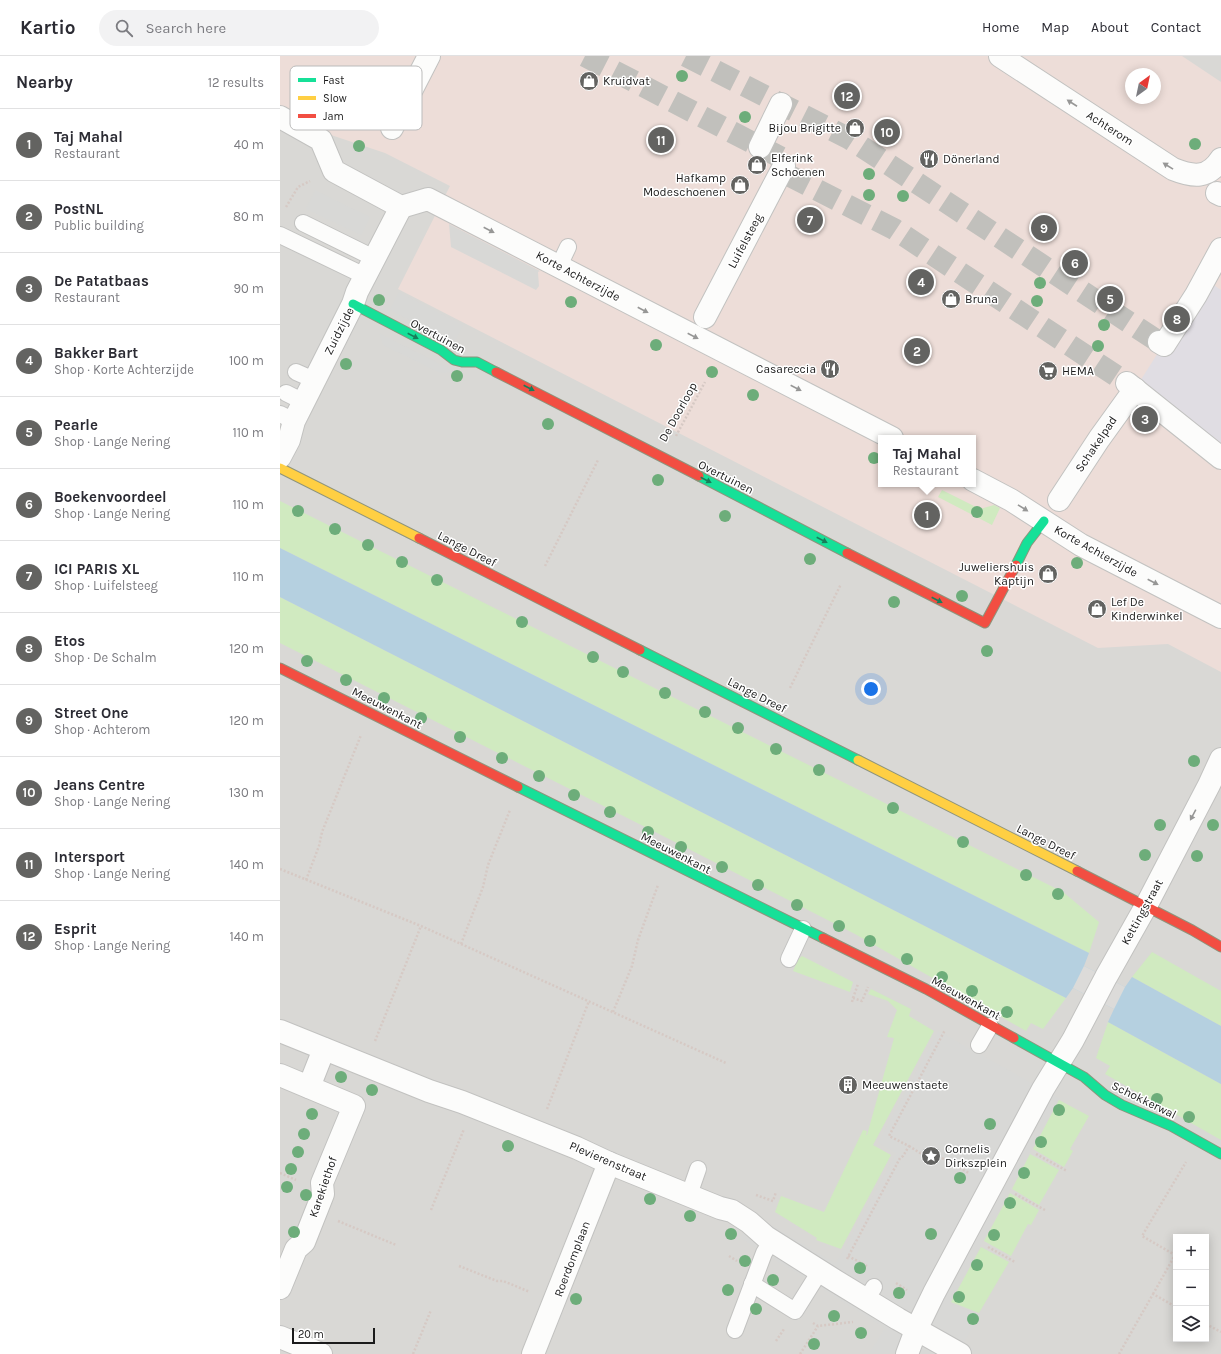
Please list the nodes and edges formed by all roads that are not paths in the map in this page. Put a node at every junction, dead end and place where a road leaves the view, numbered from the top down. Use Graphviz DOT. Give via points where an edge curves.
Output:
graph roads {
  1 [pos="429,56"];
  2 [pos="1000,56"];
  3 [pos="422,70"];
  4 [pos="781,104"];
  5 [pos="280,117"];
  6 [pos="290,123"];
  7 [pos="303,130"];
  8 [pos="760,147"];
  9 [pos="1221,159"];
  10 [pos="785,166"];
  11 [pos="401,207"];
  12 [pos="304,223"];
  13 [pos="280,235"];
  14 [pos="1221,249"];
  15 [pos="370,267"];
  16 [pos="353,304"];
  17 [pos="705,317"];
  18 [pos="1162,344"];
  19 [pos="287,417"];
  20 [pos="886,435"];
  21 [pos="280,457"];
  22 [pos="1221,458"];
  23 [pos="280,468"];
  24 [pos="976,482"];
  25 [pos="1059,500"];
  26 [pos="1044,521"];
  27 [pos="1221,617"];
  28 [pos="280,668"];
  29 [pos="1221,761"];
  30 [pos="1146,906"];
  31 [pos="803,929"];
  32 [pos="1221,947"];
  33 [pos="789,959"];
  34 [pos="990,1026"];
  35 [pos="280,1031"];
  36 [pos="979,1045"];
  37 [pos="324,1049"];
  38 [pos="1059,1064"];
  39 [pos="280,1075"];
  40 [pos="309,1087"];
  41 [pos="1221,1154"];
  42 [pos="609,1163"];
  43 [pos="698,1169"];
  44 [pos="689,1195"];
  45 [pos="772,1240"];
  46 [pos="820,1271"];
  47 [pos="752,1284"];
  48 [pos="280,1288"];
  49 [pos="735,1330"];
  50 [pos="916,1330"];
  51 [pos="280,1337"];
  52 [pos="321,1354"];
  53 [pos="533,1354"];
  54 [pos="907,1354"];
  55 [pos="960,1354"];
  1 -- 3 [label="street"];
  9 -- 2 [label="street, Achterom, one-way" via="1209,172 1194,176 1173,169"];
  4 -- 8 [label="street"];
  5 -- 6 [label="street"];
  7 -- 11 [label="street" via="321,140 334,171"];
  10 -- 17 [label="street, Luifelsteeg"];
  11 -- 15 [label="street, Zuidzijde"];
  11 -- 20 [label="street, Korte Achterzijde, one-way" via="428,199 564,256 663,320"];
  12 -- 15 [label="lane"];
  13 -- 15 [label="lane"];
  14 -- 18 [label="street" via="1196,295"];
  15 -- 16 [label="street, Zuidzijde" via="356,292"];
  16 -- 19 [label="street, Zuidzijde" via="305,376"];
  16 -- 26 [label="street, Overtuinen, one-way" via="441,350 460,363 478,362 985,623 1027,543"];
  19 -- 21 [label="street, Zuidzijde" via="289,440"];
  22 -- 25 [label="street, Schakelpad" via="1131,386"];
  23 -- 30 [label="street, Lange Dreef"];
  24 -- 26 [label="street, Korte Achterzijde, one-way"];
  26 -- 27 [label="street, Korte Achterzijde, one-way" via="1081,545"];
  28 -- 31 [label="street, Meeuwenkant"];
  29 -- 30 [label="street, Kettingstraat, one-way"];
  30 -- 32 [label="street, Lange Dreef"];
  30 -- 38 [label="street, Kettingstraat"];
  31 -- 33 [label="lane"];
  31 -- 34 [label="street, Meeuwenkant" via="926,989"];
  34 -- 36 [label="lane"];
  34 -- 38 [label="street, Meeuwenkant"];
  35 -- 37 [label="street, Plevierenstraat"];
  37 -- 40 [label="street"];
  37 -- 42 [label="street, Plevierenstraat" via="558,1140"];
  38 -- 41 [label="street, Schokkerwal" via="1084,1077 1105,1095 1171,1126"];
  38 -- 50 [label="street" via="1014,1141"];
  39 -- 40 [label="street, Karekiethof"];
  40 -- 48 [label="street, Karekiethof" via="354,1106 322,1183 323,1194 304,1242 296,1249"];
  42 -- 44 [label="street, Plevierenstraat"];
  42 -- 53 [label="street, Roerdomplaan"];
  43 -- 44 [label="lane"];
  44 -- 45 [label="street, Plevierenstraat" via="732,1211"];
  45 -- 46 [label="street, Plevierenstraat"];
  45 -- 47 [label="lane"];
  46 -- 47 [label="lane" via="795,1311"];
  46 -- 50 [label="street, Plevierenstraat" via="870,1293"];
  47 -- 49 [label="lane"];
  50 -- 54 [label="street"];
  50 -- 55 [label="street, Plevierenstraat"];
  51 -- 52 [label="street"];
}
